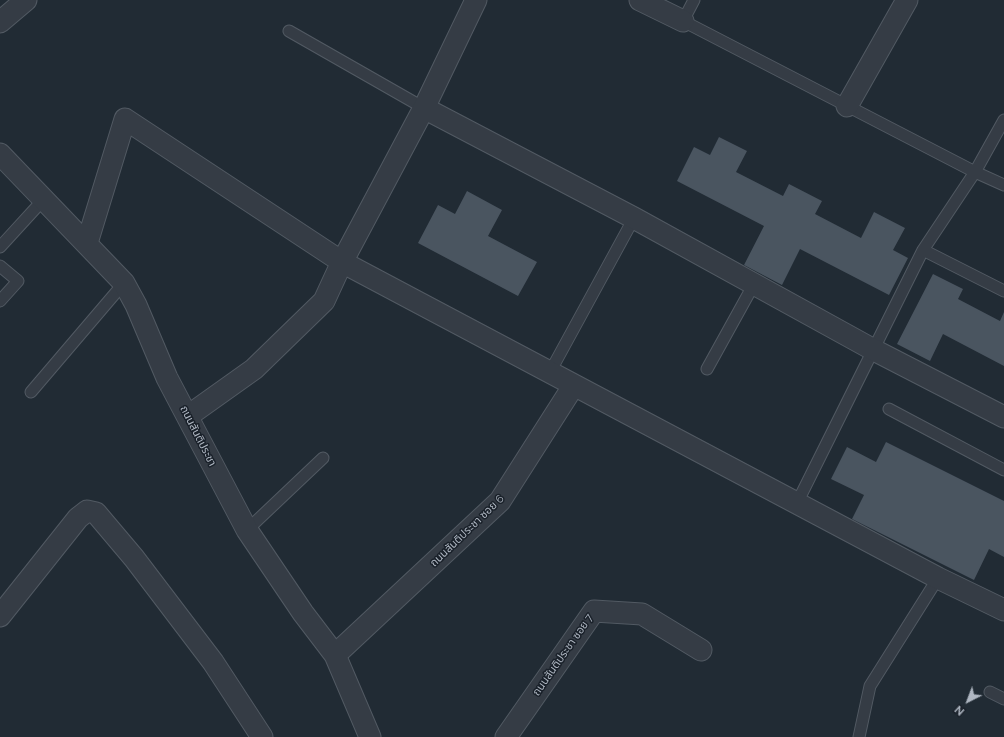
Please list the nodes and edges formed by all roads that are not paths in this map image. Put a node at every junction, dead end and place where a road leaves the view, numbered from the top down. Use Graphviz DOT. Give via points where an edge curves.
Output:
graph roads {
  1 [pos="26,0"];
  2 [pos="476,0"];
  3 [pos="640,0"];
  4 [pos="694,0"];
  5 [pos="907,0"];
  6 [pos="683,21"];
  7 [pos="0,22"];
  8 [pos="289,32"];
  9 [pos="847,106"];
  10 [pos="424,108"];
  11 [pos="1004,120"];
  12 [pos="0,154"];
  13 [pos="975,172"];
  14 [pos="1004,185"];
  15 [pos="44,199"];
  16 [pos="634,218"];
  17 [pos="87,242"];
  18 [pos="0,247"];
  19 [pos="923,250"];
  20 [pos="342,262"];
  21 [pos="0,266"];
  22 [pos="124,283"];
  23 [pos="754,284"];
  24 [pos="1004,291"];
  25 [pos="0,301"];
  26 [pos="872,349"];
  27 [pos="707,369"];
  28 [pos="550,372"];
  29 [pos="574,385"];
  30 [pos="30,392"];
  31 [pos="889,409"];
  32 [pos="188,416"];
  33 [pos="1004,417"];
  34 [pos="323,458"];
  35 [pos="1004,470"];
  36 [pos="797,503"];
  37 [pos="247,530"];
  38 [pos="938,578"];
  39 [pos="1004,610"];
  40 [pos="0,616"];
  41 [pos="702,650"];
  42 [pos="335,655"];
  43 [pos="990,692"];
  44 [pos="1004,699"];
  45 [pos="262,737"];
  46 [pos="370,737"];
  47 [pos="506,737"];
  48 [pos="859,737"];
  1 -- 7 [label="street"];
  2 -- 10 [label="street"];
  3 -- 6 [label="street"];
  4 -- 6 [label="lane"];
  5 -- 9 [label="street"];
  6 -- 9 [label="lane"];
  8 -- 10 [label="lane"];
  9 -- 13 [label="lane"];
  10 -- 16 [label="street"];
  10 -- 20 [label="street"];
  11 -- 13 [label="lane"];
  12 -- 15 [label="street, ถนนสันติประชา"];
  13 -- 14 [label="lane"];
  13 -- 19 [label="lane"];
  15 -- 17 [label="street, ถนนสันติประชา"];
  15 -- 18 [label="lane"];
  16 -- 23 [label="street"];
  16 -- 28 [label="lane"];
  17 -- 20 [label="street" via="125,119"];
  17 -- 22 [label="street, ถนนสันติประชา"];
  19 -- 24 [label="lane"];
  19 -- 26 [label="lane"];
  20 -- 28 [label="street"];
  20 -- 32 [label="street" via="324,301 254,369"];
  21 -- 25 [label="lane" via="18,281"];
  22 -- 30 [label="lane"];
  22 -- 32 [label="street, ถนนสันติประชา"];
  23 -- 26 [label="street"];
  23 -- 27 [label="lane"];
  26 -- 33 [label="street"];
  26 -- 36 [label="lane"];
  28 -- 29 [label="street"];
  29 -- 36 [label="street"];
  29 -- 42 [label="street, ถนนสันติประชา ซอย 6" via="500,501"];
  31 -- 35 [label="lane"];
  32 -- 37 [label="street, ถนนสันติประชา"];
  34 -- 37 [label="lane"];
  36 -- 38 [label="street"];
  37 -- 42 [label="street, ถนนสันติประชา"];
  38 -- 39 [label="street"];
  38 -- 48 [label="lane" via="870,686"];
  40 -- 45 [label="street" via="78,518 88,511 96,513 196,638"];
  41 -- 47 [label="street, ถนนสันติประชา ซอย 7" via="642,614 594,611"];
  42 -- 46 [label="street, ถนนสันติประชา"];
  43 -- 44 [label="lane"];
}
